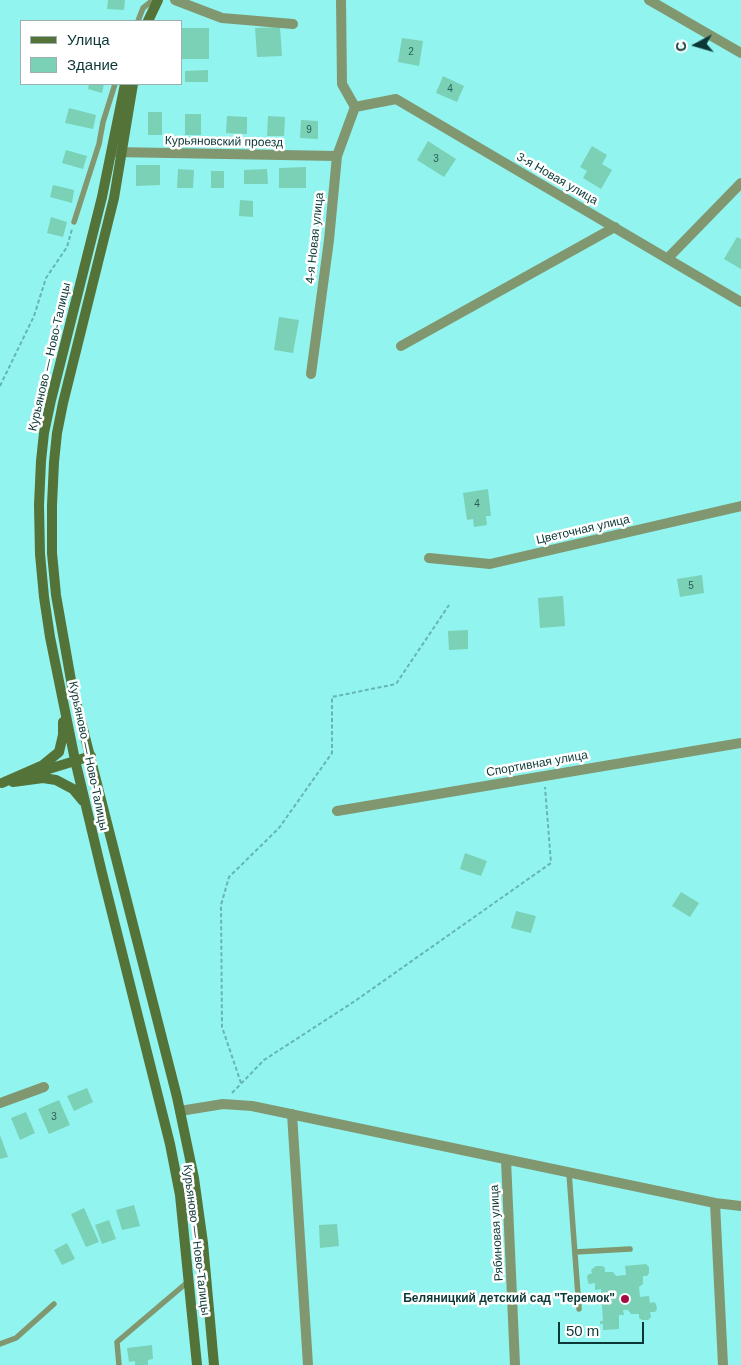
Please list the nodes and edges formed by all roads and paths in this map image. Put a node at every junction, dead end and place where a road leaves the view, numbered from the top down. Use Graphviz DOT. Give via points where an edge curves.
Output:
graph roads {
  1 [pos="153,0"];
  2 [pos="158,0"];
  3 [pos="175,0"];
  4 [pos="340,0"];
  5 [pos="649,0"];
  6 [pos="138,20"];
  7 [pos="150,20"];
  8 [pos="293,24"];
  9 [pos="741,53"];
  10 [pos="115,85"];
  11 [pos="125,85"];
  12 [pos="133,85"];
  13 [pos="355,107"];
  14 [pos="116,152"];
  15 [pos="337,156"];
  16 [pos="741,183"];
  17 [pos="74,222"];
  18 [pos="615,227"];
  19 [pos="668,258"];
  20 [pos="741,302"];
  21 [pos="401,346"];
  22 [pos="311,374"];
  23 [pos="0,386"];
  24 [pos="741,506"];
  25 [pos="429,558"];
  26 [pos="449,605"];
  27 [pos="60,689"];
  28 [pos="741,743"];
  29 [pos="91,756"];
  30 [pos="75,760"];
  31 [pos="544,776"];
  32 [pos="1,783"];
  33 [pos="85,803"];
  34 [pos="338,811"];
  35 [pos="241,1083"];
  36 [pos="44,1087"];
  37 [pos="230,1094"];
  38 [pos="0,1103"];
  39 [pos="180,1111"];
  40 [pos="292,1114"];
  41 [pos="506,1160"];
  42 [pos="570,1173"];
  43 [pos="715,1203"];
  44 [pos="741,1206"];
  45 [pos="630,1248"];
  46 [pos="575,1252"];
  47 [pos="190,1280"];
  48 [pos="54,1304"];
  49 [pos="579,1309"];
  50 [pos="0,1344"];
  51 [pos="119,1365"];
  52 [pos="197,1365"];
  53 [pos="214,1365"];
  54 [pos="308,1365"];
  55 [pos="515,1365"];
  56 [pos="724,1365"];
  1 -- 6 [label="lane" via="143,8"];
  2 -- 7 [label="main road"];
  3 -- 8 [label="street" via="222,18"];
  4 -- 13 [label="street" via="342,84"];
  5 -- 9 [label="street"];
  10 -- 17 [label="lane" via="100,144"];
  11 -- 14 [label="main road"];
  12 -- 14 [label="main road"];
  13 -- 15 [label="street, 4-я Новая улица"];
  13 -- 18 [label="street, 3-я Новая улица" via="396,99"];
  14 -- 15 [label="street, Курьяновский проезд"];
  14 -- 27 [label="main road, Курьяново — Ново-Талицы" via="50,400 41,462 40,554 46,613"];
  14 -- 29 [label="main road, Курьяново — Ново-Талицы" via="114,198 62,403 52,506 56,595 72,686"];
  15 -- 22 [label="street, 4-я Новая улица"];
  16 -- 19 [label="street"];
  17 -- 23 [label="path" via="67,247 46,278 34,316"];
  18 -- 19 [label="street, 3-я Новая улица"];
  18 -- 21 [label="street"];
  19 -- 20 [label="street, 3-я Новая улица"];
  24 -- 25 [label="street, Цветочная улица" via="490,564"];
  26 -- 35 [label="path" via="396,684 332,697 332,753 279,828 229,877 221,905 222,1027"];
  27 -- 30 [label="main road, Курьяново — Ново-Талицы"];
  27 -- 32 [label="main road" via="63,735 59,752 43,765"];
  28 -- 31 [label="street, Спортивная улица"];
  29 -- 30 [label="main road"];
  29 -- 39 [label="main road, Курьяново — Ново-Талицы"];
  30 -- 32 [label="main road"];
  30 -- 33 [label="main road, Курьяново — Ново-Талицы"];
  31 -- 34 [label="street, Спортивная улица"];
  31 -- 35 [label="path" via="551,863 355,1001 264,1060"];
  32 -- 33 [label="main road" via="43,778 56,780 73,789"];
  33 -- 47 [label="main road, Курьяново — Ново-Талицы" via="170,1144"];
  35 -- 37 [label="path"];
  36 -- 38 [label="street"];
  39 -- 40 [label="street" via="224,1104"];
  39 -- 53 [label="main road, Курьяново — Ново-Талицы" via="203,1243"];
  40 -- 41 [label="street"];
  40 -- 54 [label="street"];
  41 -- 42 [label="street"];
  41 -- 55 [label="street, Рябиновая улица"];
  42 -- 43 [label="street"];
  42 -- 46 [label="lane"];
  43 -- 44 [label="street"];
  43 -- 56 [label="street"];
  45 -- 46 [label="lane"];
  46 -- 49 [label="lane"];
  47 -- 51 [label="lane" via="117,1342"];
  47 -- 52 [label="main road, Курьяново — Ново-Талицы"];
  48 -- 50 [label="lane" via="16,1338"];
}
